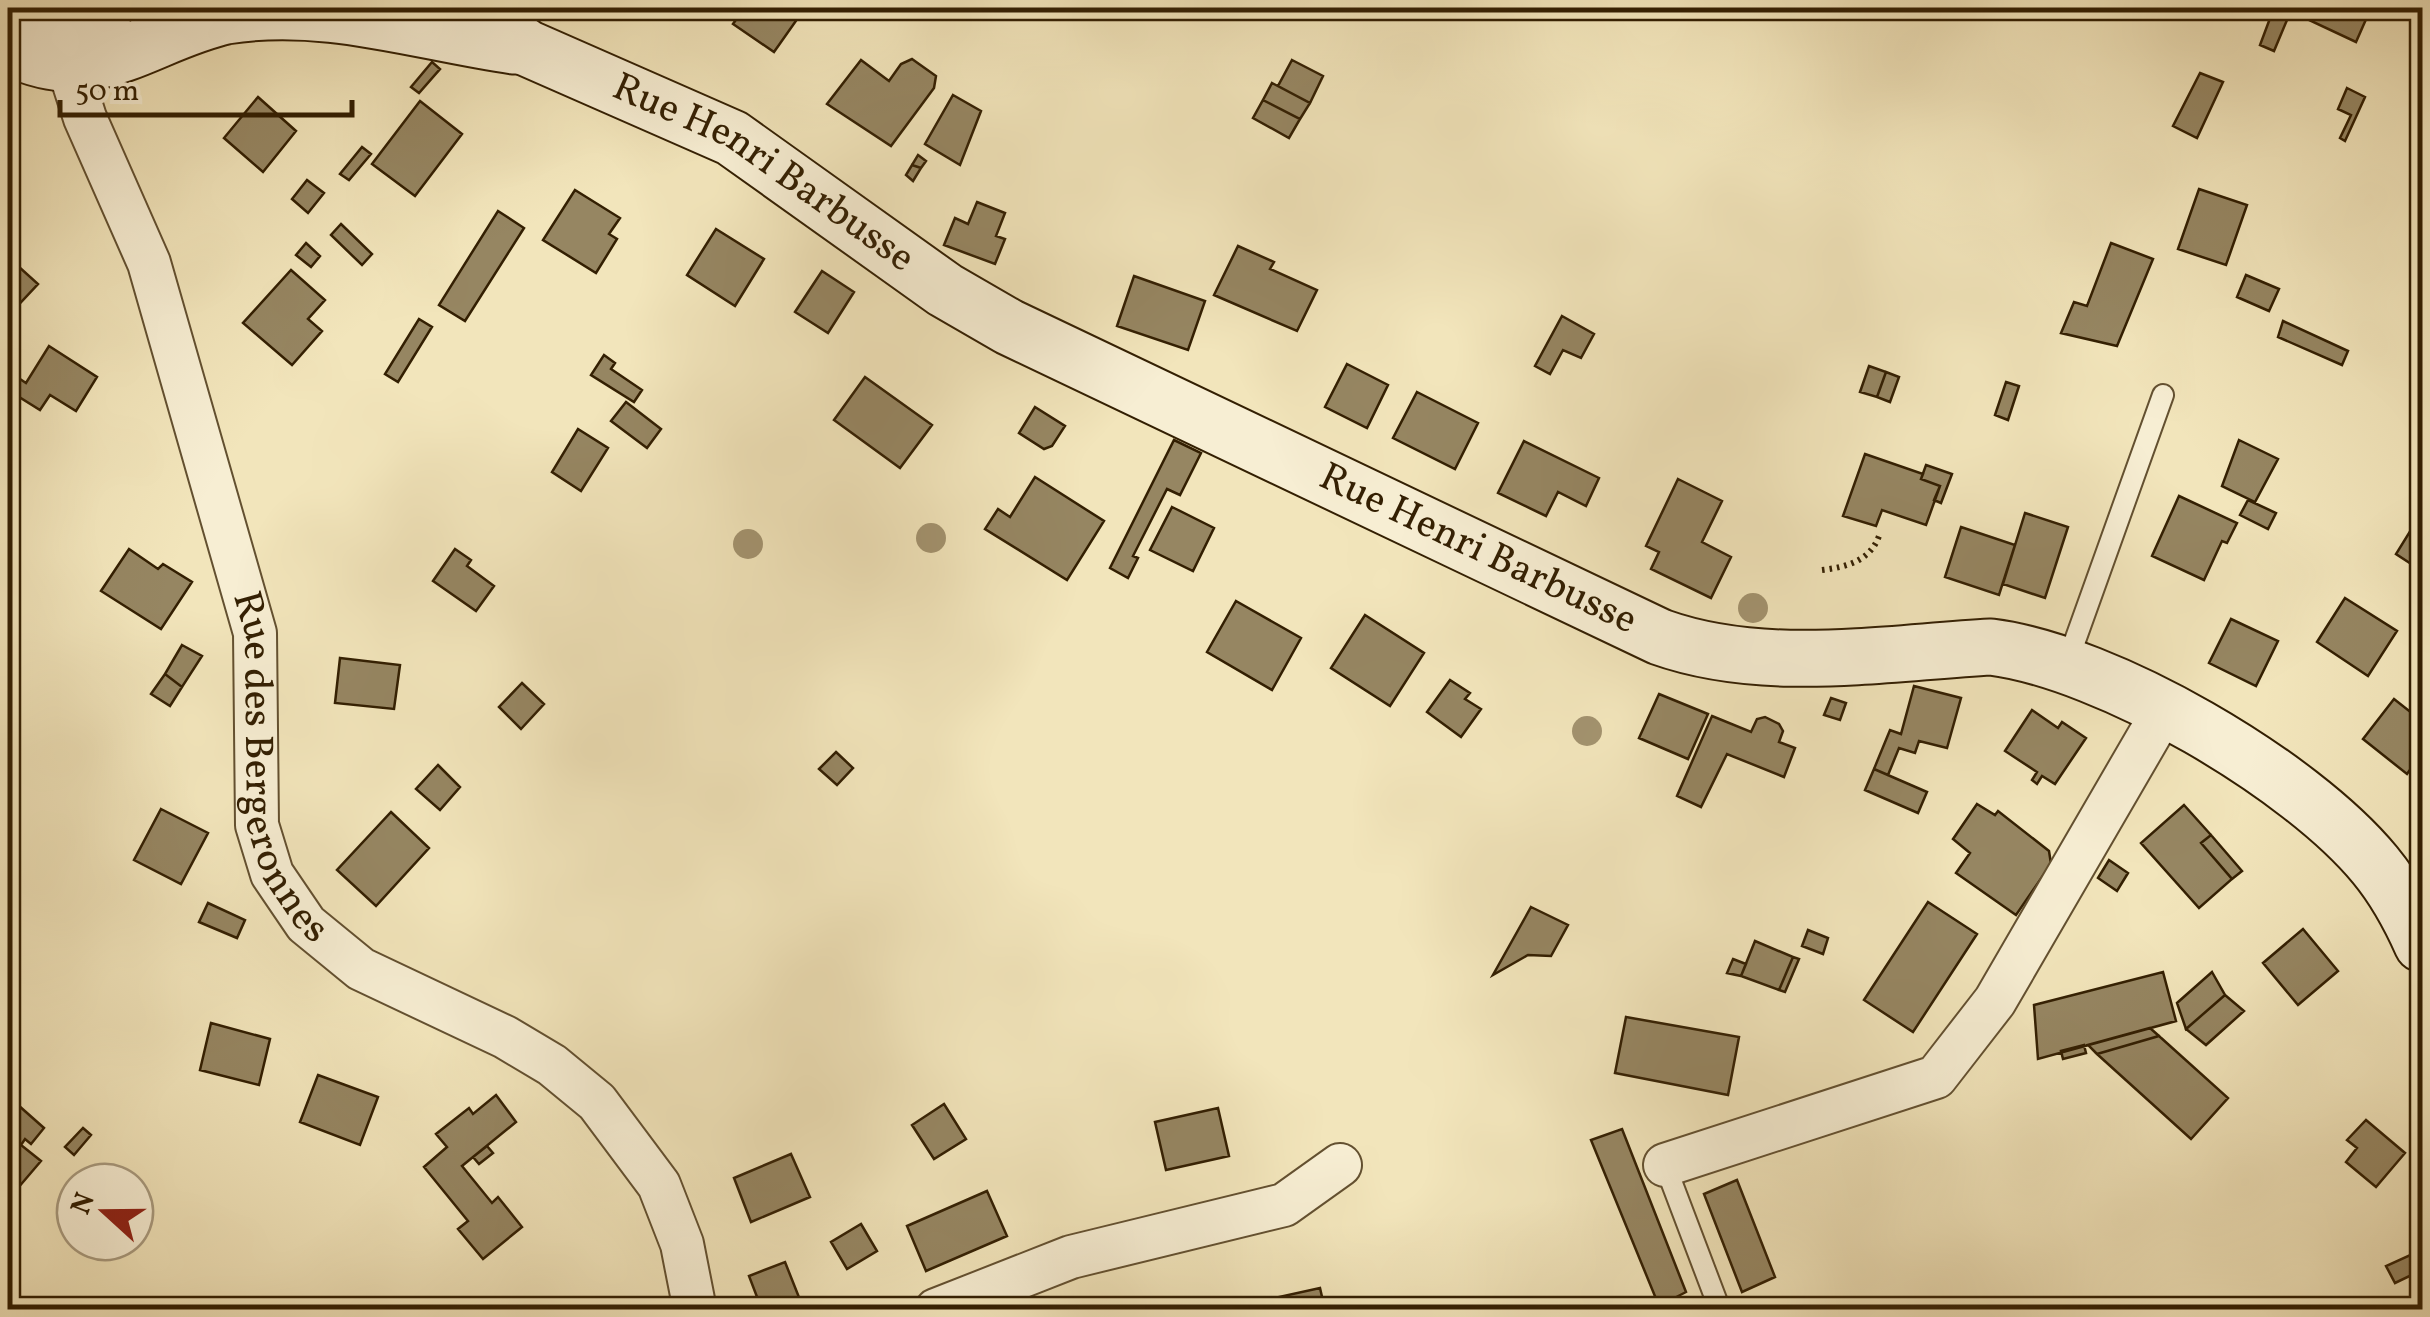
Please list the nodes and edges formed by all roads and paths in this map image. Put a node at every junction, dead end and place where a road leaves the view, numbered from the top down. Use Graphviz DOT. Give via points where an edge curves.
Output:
graph roads {
  1 [pos="106,8"];
  2 [pos="470,8"];
  3 [pos="267,9"];
  4 [pos="8,45"];
  5 [pos="527,48"];
  6 [pos="68,65"];
  7 [pos="2163,395"];
  8 [pos="1880,536"];
  9 [pos="1822,570"];
  10 [pos="2067,663"];
  11 [pos="2164,710"];
  12 [pos="2422,944"];
  13 [pos="1665,1164"];
  14 [pos="1340,1165"];
  15 [pos="695,1310"];
  16 [pos="936,1310"];
  17 [pos="1720,1310"];
  1 -- 4 [label="street" via="68,28"];
  2 -- 5 [label="street"];
  3 -- 5 [label="street" via="347,12"];
  3 -- 6 [label="street" via="225,16 94,64"];
  4 -- 6 [label="street" via="35,60"];
  5 -- 10 [label="street, Rue Henri Barbusse" via="732,138 1009,327 1660,636 1745,658 1991,647"];
  6 -- 15 [label="street, Rue des Bergeronnes" via="149,263 255,633 257,825 272,874 306,924 361,968 505,1037 597,1102 660,1185 682,1244"];
  7 -- 10 [label="lane"];
  8 -- 9 [label="path" via="1850,566"];
  10 -- 11 [label="street, Rue Henri Barbusse"];
  11 -- 12 [label="street, Rue Henri Barbusse" via="2323,813 2376,866"];
  11 -- 13 [label="street" via="1994,1001 1936,1077"];
  13 -- 17 [label="lane"];
  14 -- 16 [label="street" via="1284,1205 1070,1258"];
}
